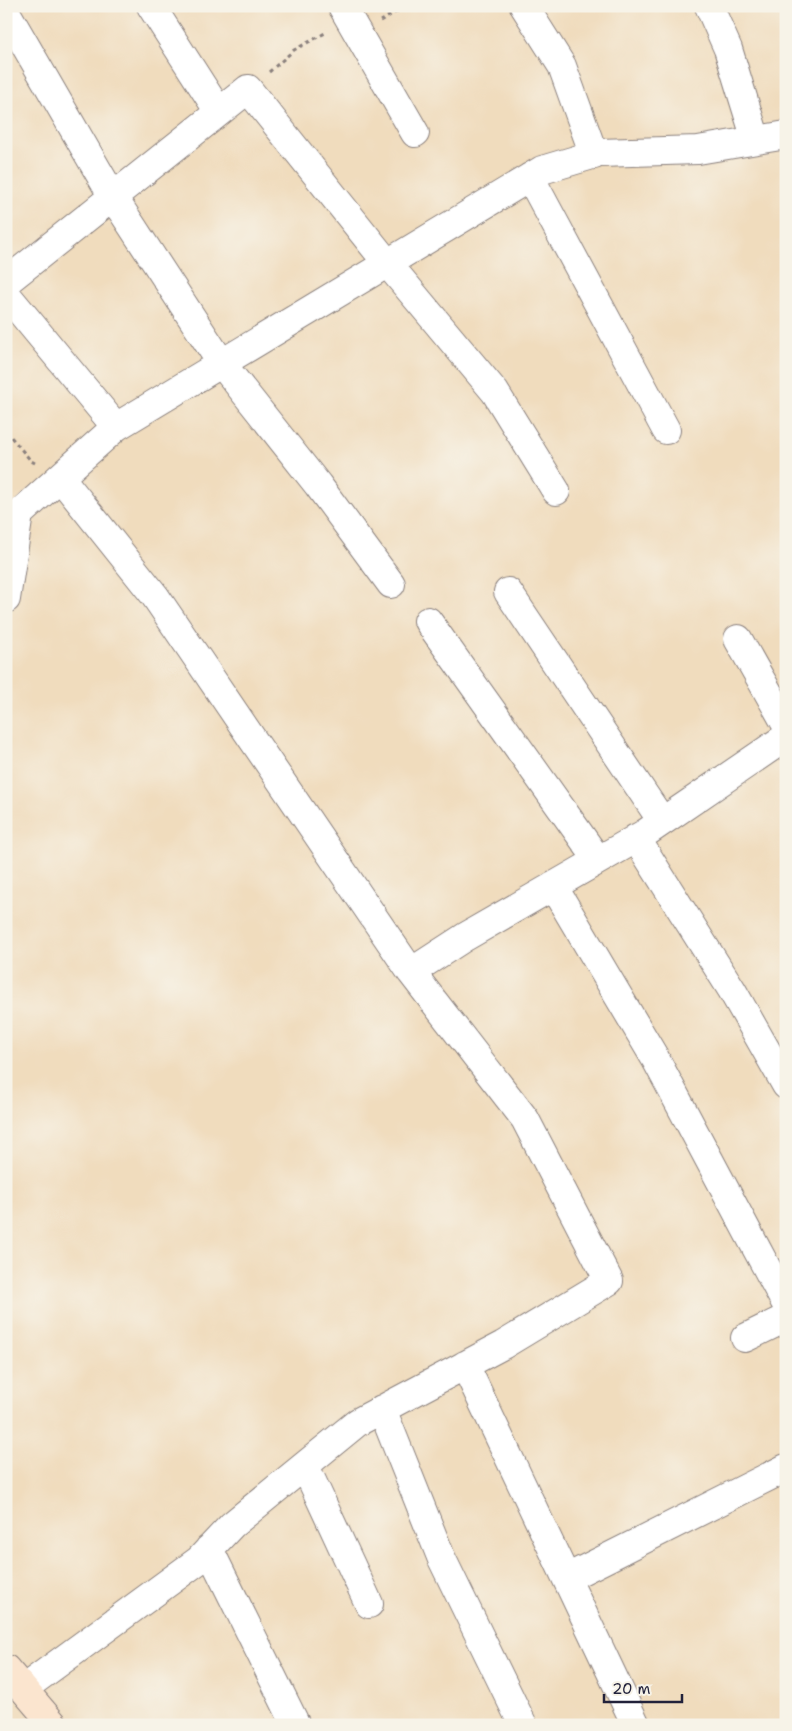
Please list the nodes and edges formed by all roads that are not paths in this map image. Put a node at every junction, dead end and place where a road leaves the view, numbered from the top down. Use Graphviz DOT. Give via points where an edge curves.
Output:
graph roads {
  1 [pos="151,6"];
  2 [pos="524,6"];
  3 [pos="709,6"];
  4 [pos="6,12"];
  5 [pos="346,13"];
  6 [pos="219,112"];
  7 [pos="415,133"];
  8 [pos="786,135"];
  9 [pos="756,140"];
  10 [pos="594,155"];
  11 [pos="530,178"];
  12 [pos="113,196"];
  13 [pos="388,264"];
  14 [pos="6,282"];
  15 [pos="6,294"];
  16 [pos="222,364"];
  17 [pos="116,427"];
  18 [pos="666,430"];
  19 [pos="60,477"];
  20 [pos="556,491"];
  21 [pos="391,584"];
  22 [pos="508,592"];
  23 [pos="6,599"];
  24 [pos="428,621"];
  25 [pos="738,639"];
  26 [pos="786,724"];
  27 [pos="786,737"];
  28 [pos="662,821"];
  29 [pos="636,838"];
  30 [pos="598,860"];
  31 [pos="553,886"];
  32 [pos="411,972"];
  33 [pos="786,1085"];
  34 [pos="786,1304"];
  35 [pos="786,1318"];
  36 [pos="745,1338"];
  37 [pos="465,1365"];
  38 [pos="382,1410"];
  39 [pos="305,1466"];
  40 [pos="786,1468"];
  41 [pos="209,1549"];
  42 [pos="567,1578"];
  43 [pos="369,1604"];
  44 [pos="15,1679"];
  45 [pos="54,1725"];
  46 [pos="296,1725"];
  47 [pos="523,1725"];
  48 [pos="636,1725"];
  1 -- 6 [label="street"];
  2 -- 10 [label="street" via="562,66"];
  3 -- 9 [label="street" via="728,49"];
  4 -- 12 [label="street"];
  5 -- 7 [label="street"];
  6 -- 12 [label="street"];
  6 -- 13 [label="street" via="248,89"];
  8 -- 9 [label="street"];
  9 -- 10 [label="street" via="698,150"];
  10 -- 11 [label="street" via="542,170"];
  11 -- 13 [label="street"];
  11 -- 18 [label="street"];
  12 -- 14 [label="street"];
  12 -- 16 [label="street"];
  13 -- 16 [label="street"];
  13 -- 20 [label="street" via="495,392"];
  15 -- 17 [label="street"];
  16 -- 17 [label="street"];
  16 -- 21 [label="street"];
  17 -- 19 [label="street"];
  19 -- 23 [label="street" via="19,514"];
  19 -- 32 [label="street" via="155,596"];
  22 -- 28 [label="street"];
  24 -- 30 [label="street"];
  25 -- 26 [label="street"];
  27 -- 28 [label="street"];
  28 -- 29 [label="street"];
  29 -- 30 [label="street"];
  29 -- 33 [label="street" via="732,990"];
  30 -- 31 [label="street"];
  31 -- 32 [label="street"];
  31 -- 34 [label="street" via="655,1058"];
  32 -- 37 [label="street" via="524,1119 609,1281"];
  35 -- 36 [label="street"];
  37 -- 38 [label="street"];
  37 -- 42 [label="street"];
  38 -- 39 [label="street" via="358,1422"];
  38 -- 47 [label="street" via="441,1557"];
  39 -- 41 [label="street" via="232,1525"];
  39 -- 43 [label="street"];
  40 -- 42 [label="street"];
  41 -- 44 [label="street" via="199,1560"];
  41 -- 46 [label="street"];
  42 -- 48 [label="street"];
  44 -- 45 [label="street"];
}
